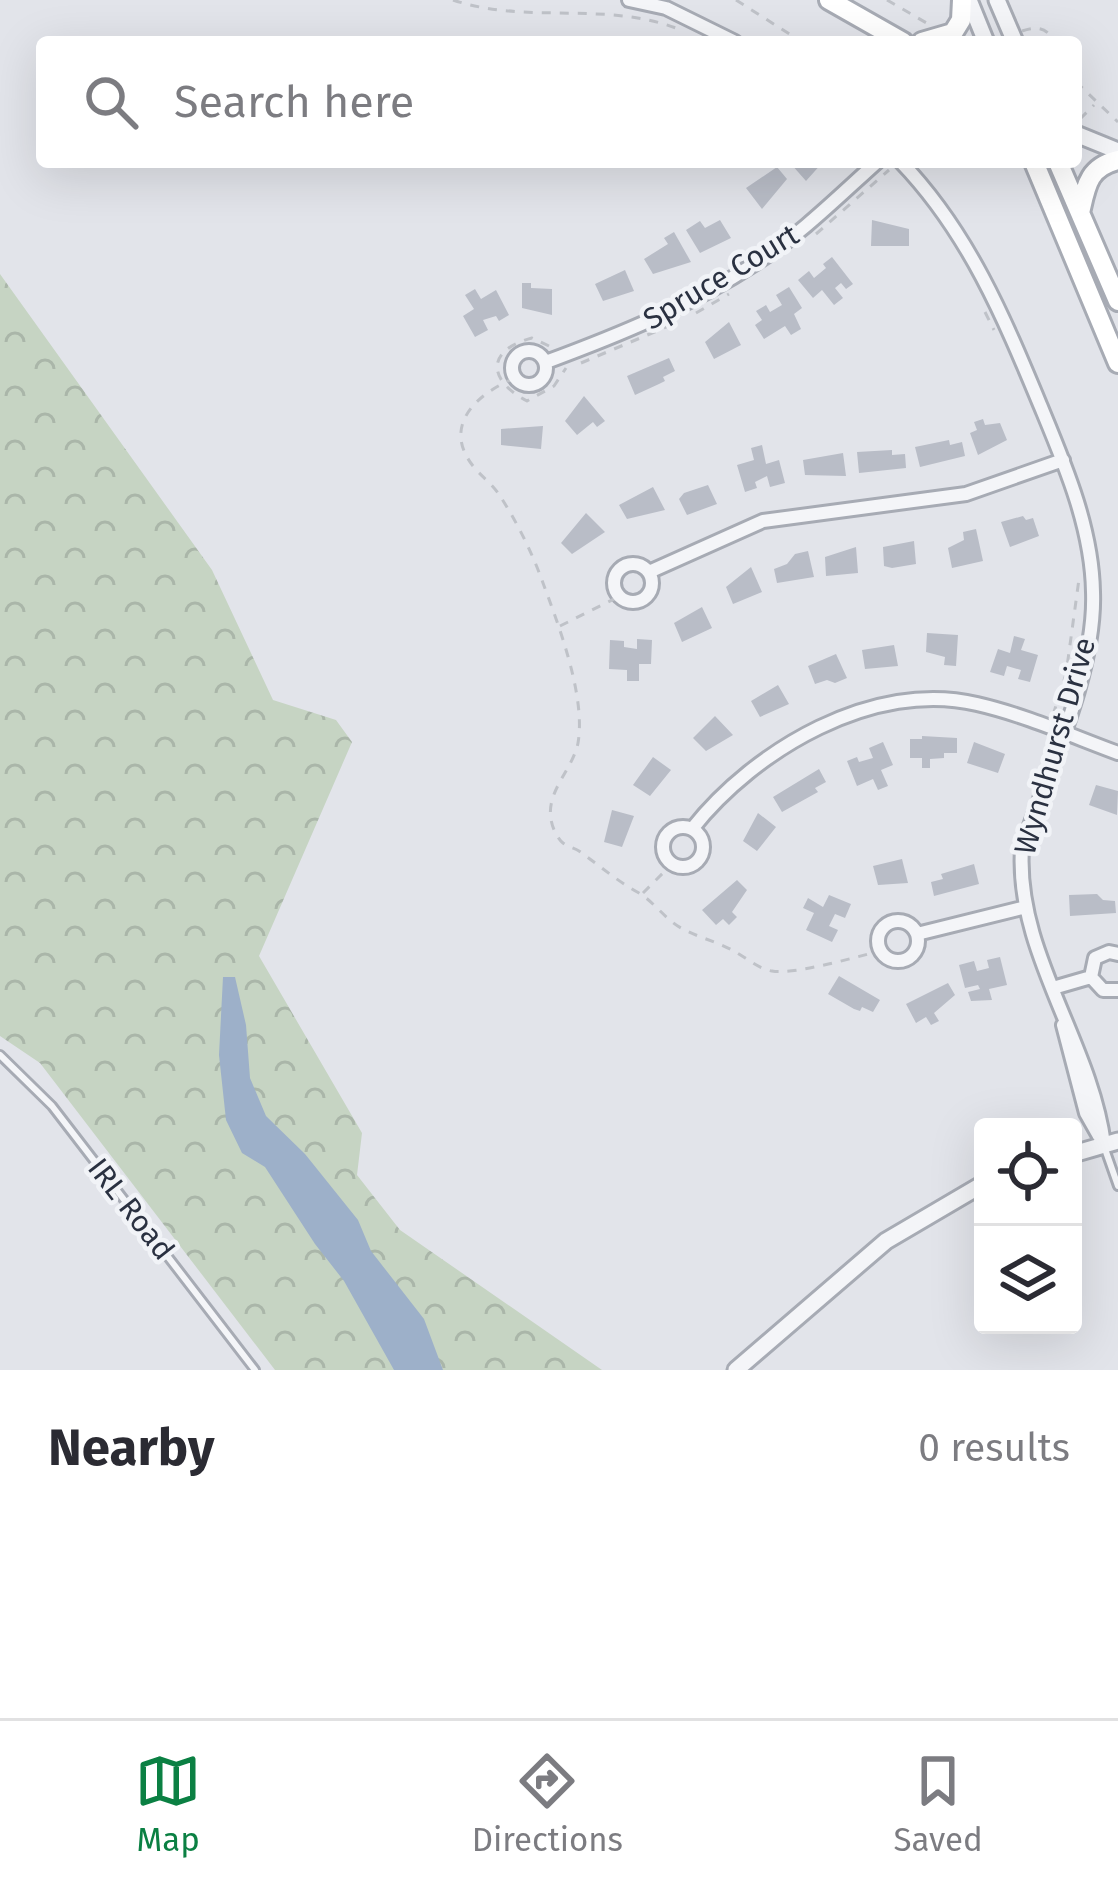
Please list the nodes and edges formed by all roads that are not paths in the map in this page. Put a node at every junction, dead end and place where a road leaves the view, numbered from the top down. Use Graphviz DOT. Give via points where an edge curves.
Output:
graph roads {
  1 [pos="629,0"];
  2 [pos="830,0"];
  3 [pos="965,0"];
  4 [pos="997,0"];
  5 [pos="723,36"];
  6 [pos="893,36"];
  7 [pos="943,36"];
  8 [pos="983,36"];
  9 [pos="1016,36"];
  10 [pos="1082,130"];
  11 [pos="1118,151"];
  12 [pos="1118,160"];
  13 [pos="870,168"];
  14 [pos="898,168"];
  15 [pos="1037,168"];
  16 [pos="1061,168"];
  17 [pos="1080,213"];
  18 [pos="1118,301"];
  19 [pos="546,362"];
  20 [pos="1118,363"];
  21 [pos="1063,460"];
  22 [pos="649,572"];
  23 [pos="1064,726"];
  24 [pos="1118,754"];
  25 [pos="692,829"];
  26 [pos="1026,907"];
  27 [pos="917,934"];
  28 [pos="1118,954"];
  29 [pos="1091,977"];
  30 [pos="1053,988"];
  31 [pos="1118,989"];
  32 [pos="0,1055"];
  33 [pos="1118,1126"];
  34 [pos="1113,1145"];
  35 [pos="1082,1152"];
  36 [pos="1118,1186"];
  37 [pos="974,1189"];
  38 [pos="255,1370"];
  39 [pos="736,1370"];
  1 -- 5 [label="street"];
  2 -- 6 [label="main road"];
  3 -- 7 [label="main road" via="953,33"];
  3 -- 8 [label="street"];
  4 -- 9 [label="street"];
  10 -- 11 [label="street"];
  12 -- 17 [label="main road" via="1090,175"];
  13 -- 19 [label="street, Spruce Court" via="741,272 636,328"];
  14 -- 21 [label="street, Wyndhurst Drive" via="950,220 980,268"];
  15 -- 20 [label="main road"];
  16 -- 17 [label="main road"];
  17 -- 18 [label="main road"];
  19 -- 19 [label="street, Spruce Court" via="524,351 513,361 515,378 535,385"];
  21 -- 22 [label="street" via="966,494 763,520"];
  21 -- 23 [label="street, Wyndhurst Drive" via="1094,595"];
  22 -- 22 [label="street" via="630,564 619,570 618,597 645,599"];
  23 -- 24 [label="street"];
  23 -- 25 [label="street" via="932,698 882,704 753,768"];
  23 -- 26 [label="street, Wyndhurst Drive" via="1022,848"];
  25 -- 25 [label="street" via="680,827 665,839 672,864 690,866 701,856"];
  26 -- 27 [label="street"];
  26 -- 30 [label="street, Wyndhurst Drive"];
  27 -- 27 [label="street" via="893,921 880,931 880,951 906,961"];
  28 -- 29 [label="street" via="1095,958"];
  29 -- 30 [label="street"];
  29 -- 31 [label="street" via="1103,990"];
  30 -- 34 [label="street, Wyndhurst Drive" via="1086,1113"];
  32 -- 38 [label="lane, IRL Road" via="52,1106"];
  33 -- 34 [label="street"];
  34 -- 35 [label="street"];
  34 -- 36 [label="lane"];
  37 -- 39 [label="street" via="886,1241"];
}
